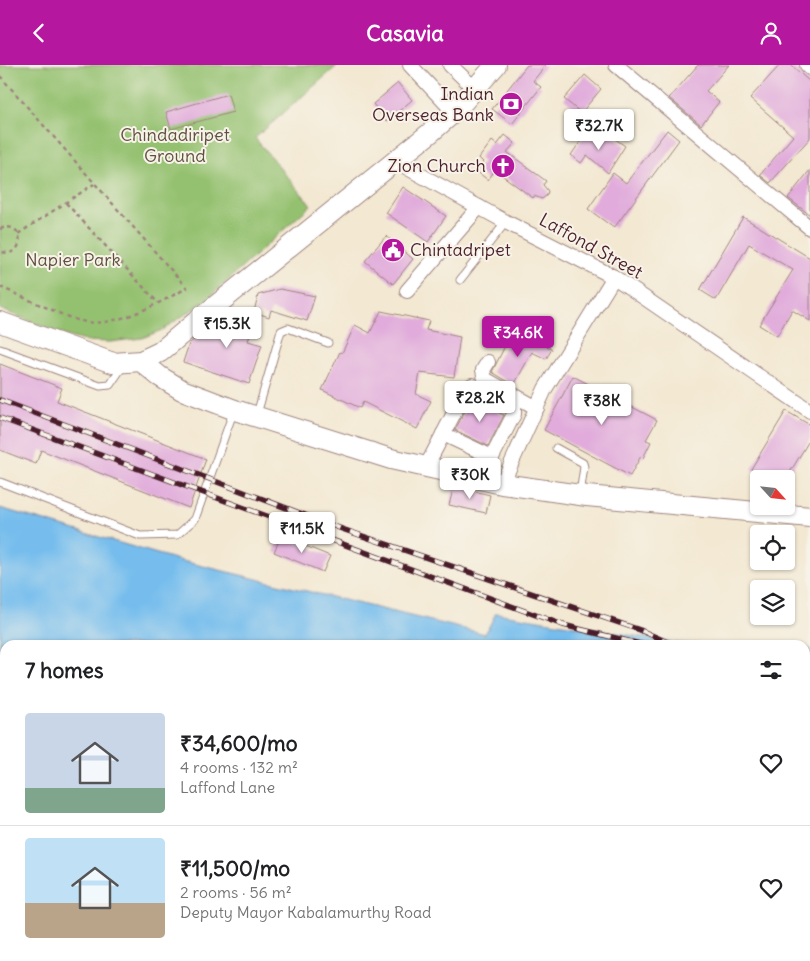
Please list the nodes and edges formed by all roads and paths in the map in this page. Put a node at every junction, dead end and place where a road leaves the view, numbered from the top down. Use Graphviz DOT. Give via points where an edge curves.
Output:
graph roads {
  1 [pos="410,65"];
  2 [pos="450,65"];
  3 [pos="496,65"];
  4 [pos="616,65"];
  5 [pos="807,65"];
  6 [pos="810,68"];
  7 [pos="0,76"];
  8 [pos="476,90"];
  9 [pos="454,112"];
  10 [pos="395,161"];
  11 [pos="95,184"];
  12 [pos="66,203"];
  13 [pos="479,207"];
  14 [pos="506,222"];
  15 [pos="810,228"];
  16 [pos="0,229"];
  17 [pos="18,234"];
  18 [pos="0,251"];
  19 [pos="614,277"];
  20 [pos="460,280"];
  21 [pos="0,287"];
  22 [pos="407,291"];
  23 [pos="158,303"];
  24 [pos="0,321"];
  25 [pos="328,343"];
  26 [pos="0,349"];
  27 [pos="488,362"];
  28 [pos="126,363"];
  29 [pos="537,408"];
  30 [pos="234,410"];
  31 [pos="810,411"];
  32 [pos="256,417"];
  33 [pos="443,434"];
  34 [pos="556,448"];
  35 [pos="492,457"];
  36 [pos="426,467"];
  37 [pos="482,479"];
  38 [pos="0,482"];
  39 [pos="502,484"];
  40 [pos="580,495"];
  41 [pos="810,517"];
  1 -- 9 [label="street"];
  2 -- 8 [label="street"];
  3 -- 8 [label="street"];
  4 -- 15 [label="street"];
  5 -- 6 [label="street"];
  7 -- 11 [label="path"];
  8 -- 9 [label="street"];
  9 -- 10 [label="street"];
  10 -- 13 [label="street, Laffond Street"];
  10 -- 28 [label="street" via="160,352"];
  11 -- 12 [label="path"];
  11 -- 23 [label="path" via="188,288"];
  12 -- 17 [label="path"];
  12 -- 23 [label="path"];
  13 -- 14 [label="street, Laffond Street"];
  13 -- 22 [label="street"];
  14 -- 19 [label="street, Laffond Street"];
  14 -- 20 [label="lane"];
  16 -- 17 [label="path" via="13,228"];
  17 -- 18 [label="path" via="20,243 15,251"];
  19 -- 29 [label="street" via="545,389"];
  19 -- 31 [label="street, Laffond Street"];
  21 -- 23 [label="path" via="86,322 123,318"];
  24 -- 28 [label="street"];
  25 -- 32 [label="lane" via="288,329 281,331"];
  26 -- 28 [label="lane" via="100,386 110,385"];
  27 -- 29 [label="street" via="483,370 485,379"];
  28 -- 30 [label="street"];
  29 -- 39 [label="street"];
  30 -- 32 [label="street"];
  30 -- 38 [label="lane" via="195,519 177,535 140,536"];
  32 -- 36 [label="street"];
  33 -- 35 [label="street"];
  33 -- 35 [label="street" via="466,390 472,385 514,408"];
  33 -- 36 [label="street"];
  34 -- 40 [label="lane" via="583,463"];
  35 -- 37 [label="street"];
  36 -- 37 [label="street"];
  37 -- 39 [label="street"];
  39 -- 40 [label="street"];
  40 -- 41 [label="street"];
}
